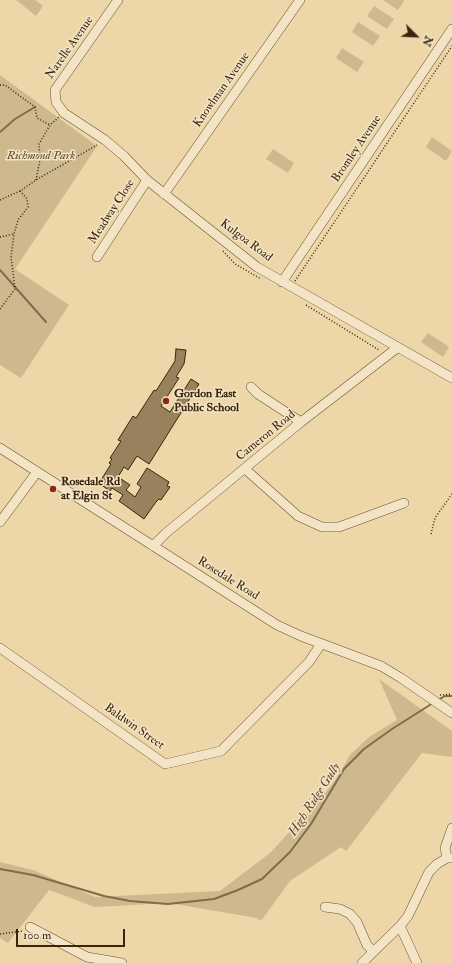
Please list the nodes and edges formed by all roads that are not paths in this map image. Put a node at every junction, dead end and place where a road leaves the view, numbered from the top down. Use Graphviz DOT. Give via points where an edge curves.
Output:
graph roads {
  1 [pos="118,0"];
  2 [pos="300,0"];
  3 [pos="452,29"];
  4 [pos="64,113"];
  5 [pos="147,180"];
  6 [pos="164,194"];
  7 [pos="97,257"];
  8 [pos="282,282"];
  9 [pos="397,348"];
  10 [pos="452,378"];
  11 [pos="252,386"];
  12 [pos="301,422"];
  13 [pos="0,448"];
  14 [pos="245,469"];
  15 [pos="37,472"];
  16 [pos="404,503"];
  17 [pos="0,522"];
  18 [pos="153,546"];
  19 [pos="321,644"];
  20 [pos="0,648"];
  21 [pos="448,710"];
  22 [pos="452,828"];
  23 [pos="449,858"];
  24 [pos="325,907"];
  25 [pos="400,926"];
  26 [pos="30,927"];
  27 [pos="373,951"];
  28 [pos="122,963"];
  29 [pos="362,963"];
  30 [pos="417,963"];
  1 -- 4 [label="street, Narelle Avenue" via="55,90 56,102"];
  2 -- 6 [label="street, Knowlman Avenue"];
  3 -- 8 [label="street, Bromley Avenue"];
  4 -- 5 [label="street, Kulgoa Road" via="105,140"];
  5 -- 6 [label="street, Kulgoa Road"];
  5 -- 7 [label="street, Meadway Close"];
  6 -- 8 [label="street, Kulgoa Road" via="257,267"];
  8 -- 9 [label="street, Kulgoa Road"];
  9 -- 10 [label="street, Kulgoa Road"];
  9 -- 12 [label="street, Cameron Road"];
  11 -- 12 [label="street" via="258,394"];
  12 -- 14 [label="street, Cameron Road"];
  13 -- 15 [label="street, Rosedale Road"];
  14 -- 16 [label="street" via="298,516 322,527 339,527"];
  14 -- 18 [label="street, Cameron Road"];
  15 -- 17 [label="street"];
  15 -- 18 [label="street, Rosedale Road"];
  18 -- 19 [label="street, Rosedale Road" via="282,627"];
  19 -- 20 [label="street, Baldwin Street" via="309,662 221,750 165,764"];
  19 -- 21 [label="street, Rosedale Road" via="381,666"];
  22 -- 23 [label="street" via="445,848"];
  23 -- 25 [label="street" via="429,872 408,916"];
  24 -- 27 [label="street" via="340,909 350,914"];
  25 -- 27 [label="street"];
  25 -- 30 [label="street"];
  26 -- 28 [label="street" via="87,957"];
  27 -- 29 [label="street"];
}
